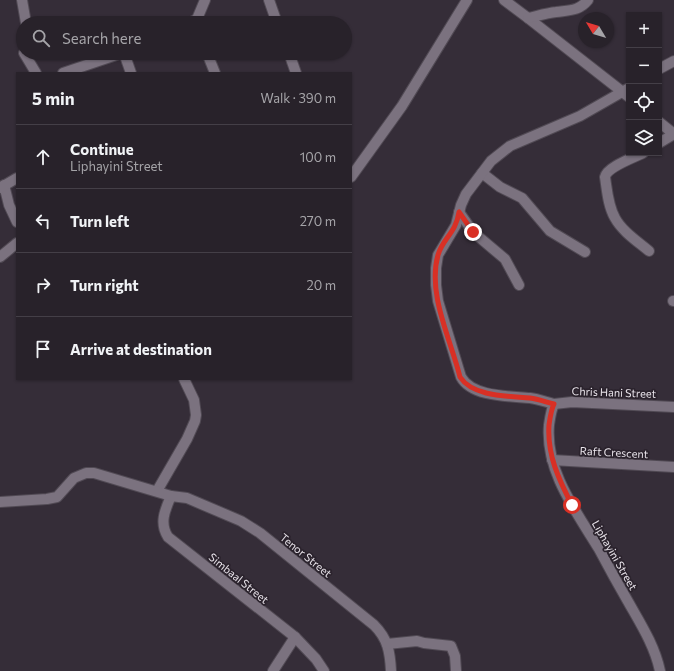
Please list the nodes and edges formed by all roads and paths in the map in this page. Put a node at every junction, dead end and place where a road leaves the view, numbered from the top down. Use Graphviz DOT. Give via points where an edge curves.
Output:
graph roads {
  1 [pos="22,0"];
  2 [pos="205,0"];
  3 [pos="269,0"];
  4 [pos="467,0"];
  5 [pos="504,0"];
  6 [pos="588,0"];
  7 [pos="25,16"];
  8 [pos="198,16"];
  9 [pos="275,16"];
  10 [pos="528,18"];
  11 [pos="28,60"];
  12 [pos="102,60"];
  13 [pos="126,60"];
  14 [pos="210,60"];
  15 [pos="291,60"];
  16 [pos="674,61"];
  17 [pos="662,68"];
  18 [pos="35,72"];
  19 [pos="66,72"];
  20 [pos="131,72"];
  21 [pos="215,72"];
  22 [pos="296,72"];
  23 [pos="626,91"];
  24 [pos="626,93"];
  25 [pos="662,124"];
  26 [pos="674,134"];
  27 [pos="662,141"];
  28 [pos="637,156"];
  29 [pos="482,173"];
  30 [pos="352,176"];
  31 [pos="16,179"];
  32 [pos="2,187"];
  33 [pos="459,212"];
  34 [pos="16,220"];
  35 [pos="16,244"];
  36 [pos="649,251"];
  37 [pos="585,252"];
  38 [pos="0,257"];
  39 [pos="519,285"];
  40 [pos="184,380"];
  41 [pos="554,404"];
  42 [pos="674,407"];
  43 [pos="552,460"];
  44 [pos="674,467"];
  45 [pos="158,491"];
  46 [pos="171,496"];
  47 [pos="0,502"];
  48 [pos="295,637"];
  49 [pos="387,644"];
  50 [pos="273,671"];
  51 [pos="324,671"];
  52 [pos="391,671"];
  53 [pos="456,671"];
  54 [pos="660,671"];
  1 -- 7 [label="street"];
  2 -- 8 [label="street"];
  3 -- 9 [label="street"];
  4 -- 30 [label="street" via="402,106"];
  5 -- 10 [label="street"];
  6 -- 10 [label="street" via="574,11"];
  10 -- 23 [label="street"];
  11 -- 18 [label="street"];
  12 -- 19 [label="street"];
  13 -- 20 [label="street"];
  14 -- 21 [label="street"];
  15 -- 22 [label="street"];
  16 -- 17 [label="street"];
  24 -- 29 [label="street, Chris Hani Street" via="580,116 510,146 491,161"];
  25 -- 26 [label="street"];
  26 -- 27 [label="street"];
  28 -- 36 [label="street" via="612,168 606,177 614,217"];
  29 -- 33 [label="street, Chris Hani Street" via="466,194"];
  29 -- 37 [label="street" via="500,187 522,198 550,231"];
  31 -- 32 [label="street"];
  32 -- 34 [label="street"];
  33 -- 39 [label="street" via="473,232 505,259"];
  33 -- 41 [label="street, Chris Hani Street" via="456,225 438,255 436,285 442,319 460,377 469,387 478,390"];
  35 -- 38 [label="street"];
  40 -- 45 [label="street" via="194,400 195,421"];
  41 -- 42 [label="street, Chris Hani Street" via="572,402"];
  41 -- 43 [label="street, Liphayini Street" via="548,438"];
  43 -- 44 [label="street, Raft Crescent"];
  43 -- 54 [label="street, Liphayini Street" via="577,515 644,631"];
  45 -- 46 [label="street, Tenor Street"];
  45 -- 47 [label="street, Tenor Street" via="86,473 74,478 57,497"];
  46 -- 48 [label="street, Simbaal Street" via="164,511 163,522 168,537"];
  46 -- 49 [label="street, Tenor Street" via="195,501 241,521 260,533 374,625"];
  48 -- 50 [label="street"];
  48 -- 51 [label="street, Simbaal Street"];
  49 -- 52 [label="street, Tenor Street"];
  49 -- 53 [label="street" via="417,641 451,646"];
}
